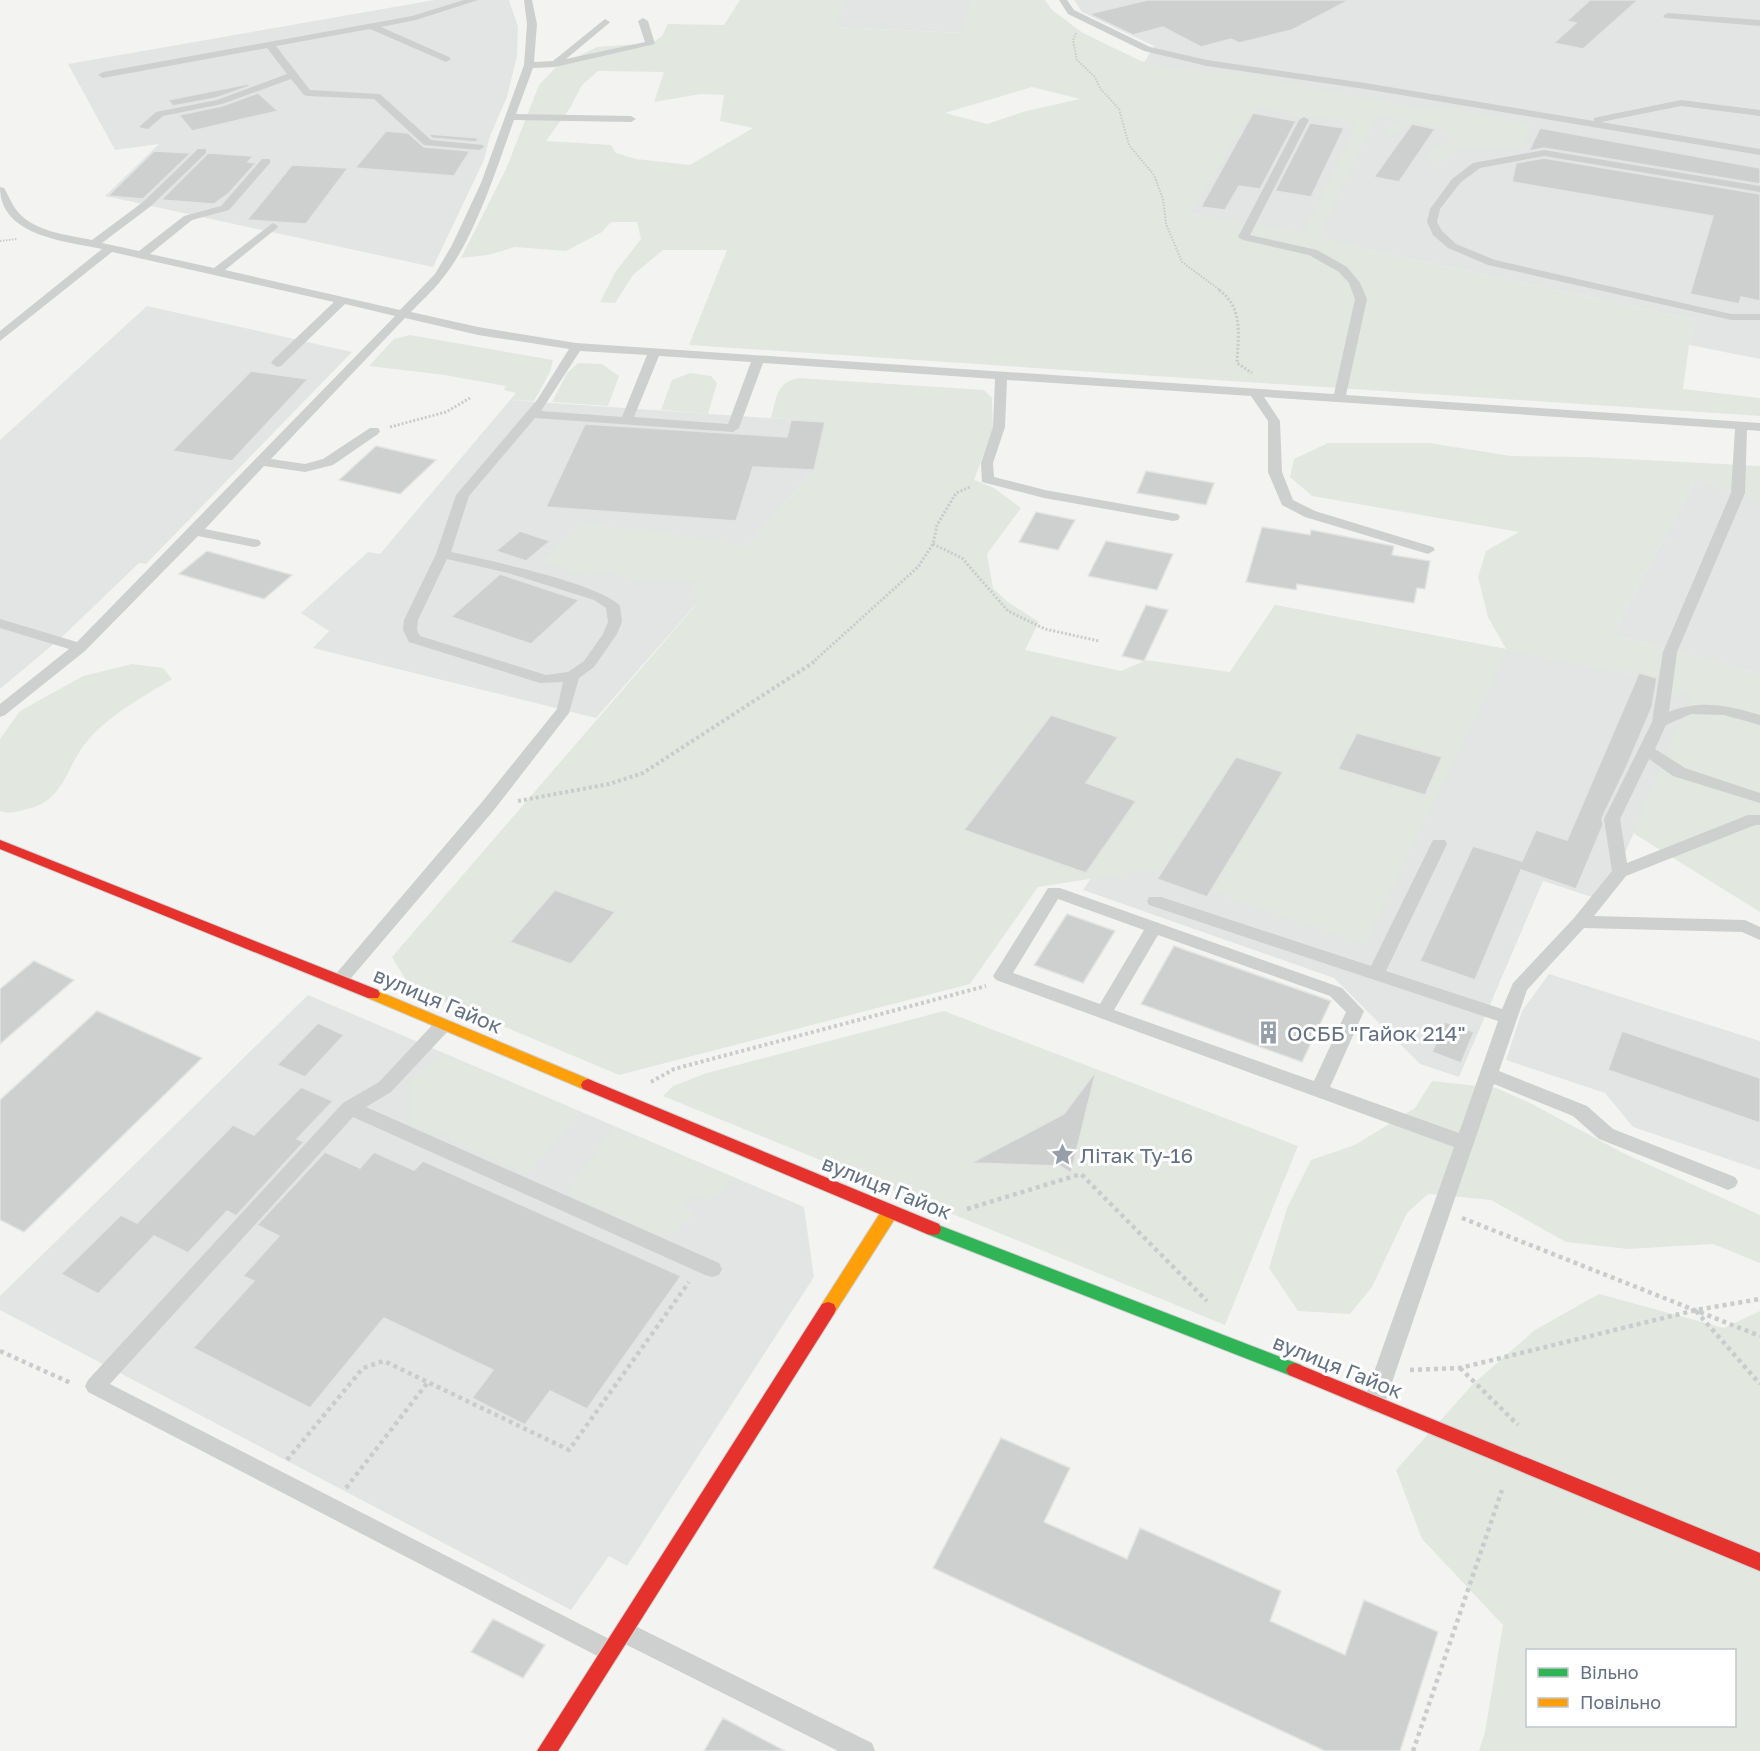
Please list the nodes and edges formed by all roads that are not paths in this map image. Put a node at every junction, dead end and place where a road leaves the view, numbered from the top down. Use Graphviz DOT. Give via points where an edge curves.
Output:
graph roads {
  1 [pos="474,0"];
  2 [pos="528,0"];
  3 [pos="1063,0"];
  4 [pos="1668,16"];
  5 [pos="643,21"];
  6 [pos="604,22"];
  7 [pos="1760,23"];
  8 [pos="372,26"];
  9 [pos="270,45"];
  10 [pos="446,59"];
  11 [pos="555,64"];
  12 [pos="529,65"];
  13 [pos="103,75"];
  14 [pos="293,75"];
  15 [pos="1760,113"];
  16 [pos="510,117"];
  17 [pos="631,119"];
  18 [pos="1304,120"];
  19 [pos="1588,123"];
  20 [pos="144,127"];
  21 [pos="479,147"];
  22 [pos="202,151"];
  23 [pos="1760,152"];
  24 [pos="266,161"];
  25 [pos="1760,189"];
  26 [pos="0,190"];
  27 [pos="273,226"];
  28 [pos="94,244"];
  29 [pos="110,248"];
  30 [pos="141,255"];
  31 [pos="216,272"];
  32 [pos="342,301"];
  33 [pos="403,315"];
  34 [pos="1731,317"];
  35 [pos="1760,317"];
  36 [pos="1760,329"];
  37 [pos="0,337"];
  38 [pos="576,347"];
  39 [pos="654,353"];
  40 [pos="758,360"];
  41 [pos="277,363"];
  42 [pos="1001,375"];
  43 [pos="1254,392"];
  44 [pos="1339,398"];
  45 [pos="531,414"];
  46 [pos="627,420"];
  47 [pos="1741,426"];
  48 [pos="1760,427"];
  49 [pos="374,430"];
  50 [pos="261,462"];
  51 [pos="1173,517"];
  52 [pos="195,531"];
  53 [pos="254,543"];
  54 [pos="1428,550"];
  55 [pos="443,554"];
  56 [pos="0,623"];
  57 [pos="80,648"];
  58 [pos="572,676"];
  59 [pos="3,705"];
  60 [pos="1760,720"];
  61 [pos="1660,722"];
  62 [pos="1646,750"];
  63 [pos="1760,798"];
  64 [pos="1760,820"];
  65 [pos="0,844"];
  66 [pos="1439,844"];
  67 [pos="1620,872"];
  68 [pos="1155,901"];
  69 [pos="1580,922"];
  70 [pos="1155,927"];
  71 [pos="1760,934"];
  72 [pos="1376,974"];
  73 [pos="340,980"];
  74 [pos="1104,1012"];
  75 [pos="1509,1018"];
  76 [pos="443,1025"];
  77 [pos="1489,1074"];
  78 [pos="1319,1090"];
  79 [pos="350,1108"];
  80 [pos="1465,1143"];
  81 [pos="1728,1182"];
  82 [pos="890,1212"];
  83 [pos="707,1266"];
  84 [pos="1374,1403"];
  85 [pos="1760,1562"];
  86 [pos="623,1631"];
  87 [pos="610,1652"];
  88 [pos="547,1751"];
  89 [pos="863,1751"];
  1 -- 8 [label="lane"];
  2 -- 12 [label="lane" via="532,24"];
  3 -- 19 [label="lane" via="1071,12 1147,49 1208,63"];
  4 -- 7 [label="lane"];
  5 -- 11 [label="lane" via="650,44"];
  6 -- 11 [label="lane"];
  8 -- 9 [label="lane"];
  8 -- 10 [label="lane"];
  9 -- 13 [label="lane"];
  9 -- 14 [label="lane"];
  11 -- 12 [label="lane"];
  12 -- 16 [label="lane"];
  14 -- 20 [label="lane" via="219,102 160,114"];
  14 -- 21 [label="lane" via="307,93 377,96 428,143"];
  15 -- 19 [label="lane" via="1681,103"];
  16 -- 17 [label="lane"];
  16 -- 33 [label="lane" via="458,245 438,276"];
  18 -- 44 [label="lane" via="1243,237 1300,246 1332,262 1357,283 1361,299"];
  19 -- 23 [label="lane"];
  22 -- 28 [label="lane" via="147,204"];
  24 -- 30 [label="lane" via="225,208 188,218"];
  25 -- 34 [label="lane" via="1544,153 1477,165 1456,181 1435,209 1432,222 1437,233 1452,246 1492,263"];
  26 -- 28 [label="lane" via="10,211 23,225"];
  27 -- 31 [label="lane"];
  28 -- 29 [label="lane"];
  29 -- 30 [label="lane"];
  29 -- 37 [label="lane"];
  30 -- 31 [label="lane"];
  31 -- 32 [label="lane"];
  32 -- 33 [label="lane"];
  32 -- 41 [label="lane"];
  33 -- 38 [label="lane"];
  33 -- 50 [label="lane"];
  34 -- 35 [label="lane"];
  34 -- 36 [label="lane"];
  38 -- 39 [label="lane"];
  38 -- 45 [label="lane"];
  39 -- 40 [label="lane"];
  39 -- 46 [label="lane"];
  40 -- 42 [label="lane"];
  40 -- 46 [label="lane" via="733,428"];
  42 -- 43 [label="lane"];
  42 -- 51 [label="lane" via="999,427 987,463 987,480"];
  43 -- 44 [label="lane"];
  43 -- 54 [label="lane" via="1274,421 1275,472 1287,502 1310,514"];
  44 -- 47 [label="lane"];
  45 -- 46 [label="lane"];
  45 -- 55 [label="lane" via="463,495"];
  47 -- 48 [label="lane"];
  47 -- 61 [label="lane" via="1738,493 1670,652"];
  49 -- 50 [label="lane" via="328,462 306,468"];
  50 -- 52 [label="lane"];
  52 -- 53 [label="lane"];
  52 -- 57 [label="lane"];
  55 -- 58 [label="lane" via="411,620 414,639 546,680"];
  55 -- 58 [label="lane" via="512,570 599,597 613,606 615,622 610,634 589,664"];
  56 -- 57 [label="lane"];
  57 -- 59 [label="lane"];
  58 -- 73 [label="lane" via="564,710"];
  60 -- 61 [label="lane" via="1725,710 1689,708"];
  61 -- 62 [label="lane"];
  62 -- 63 [label="lane" via="1678,772"];
  62 -- 67 [label="lane" via="1612,819"];
  64 -- 67 [label="lane" via="1754,819"];
  65 -- 73 [label="street, вулиця Гайок"];
  66 -- 72 [label="lane"];
  67 -- 69 [label="lane"];
  68 -- 72 [label="lane"];
  69 -- 71 [label="lane" via="1745,926"];
  69 -- 75 [label="lane" via="1519,987"];
  70 -- 74 [label="lane"];
  70 -- 74 [label="lane" via="1054,892 1002,976"];
  70 -- 78 [label="lane" via="1336,992 1355,1011"];
  72 -- 75 [label="lane"];
  73 -- 76 [label="street, вулиця Гайок"];
  74 -- 78 [label="lane"];
  75 -- 77 [label="lane"];
  76 -- 79 [label="lane" via="385,1087"];
  76 -- 82 [label="street, вулиця Гайок"];
  77 -- 80 [label="lane"];
  77 -- 81 [label="lane" via="1580,1111 1606,1134"];
  78 -- 80 [label="lane"];
  79 -- 83 [label="lane"];
  79 -- 87 [label="lane" via="94,1386"];
  80 -- 84 [label="lane"];
  82 -- 84 [label="street, вулиця Гайок"];
  82 -- 86 [label="street"];
  84 -- 85 [label="street, вулиця Гайок"];
  86 -- 87 [label="street"];
  86 -- 89 [label="lane"];
  87 -- 88 [label="street"];
}
